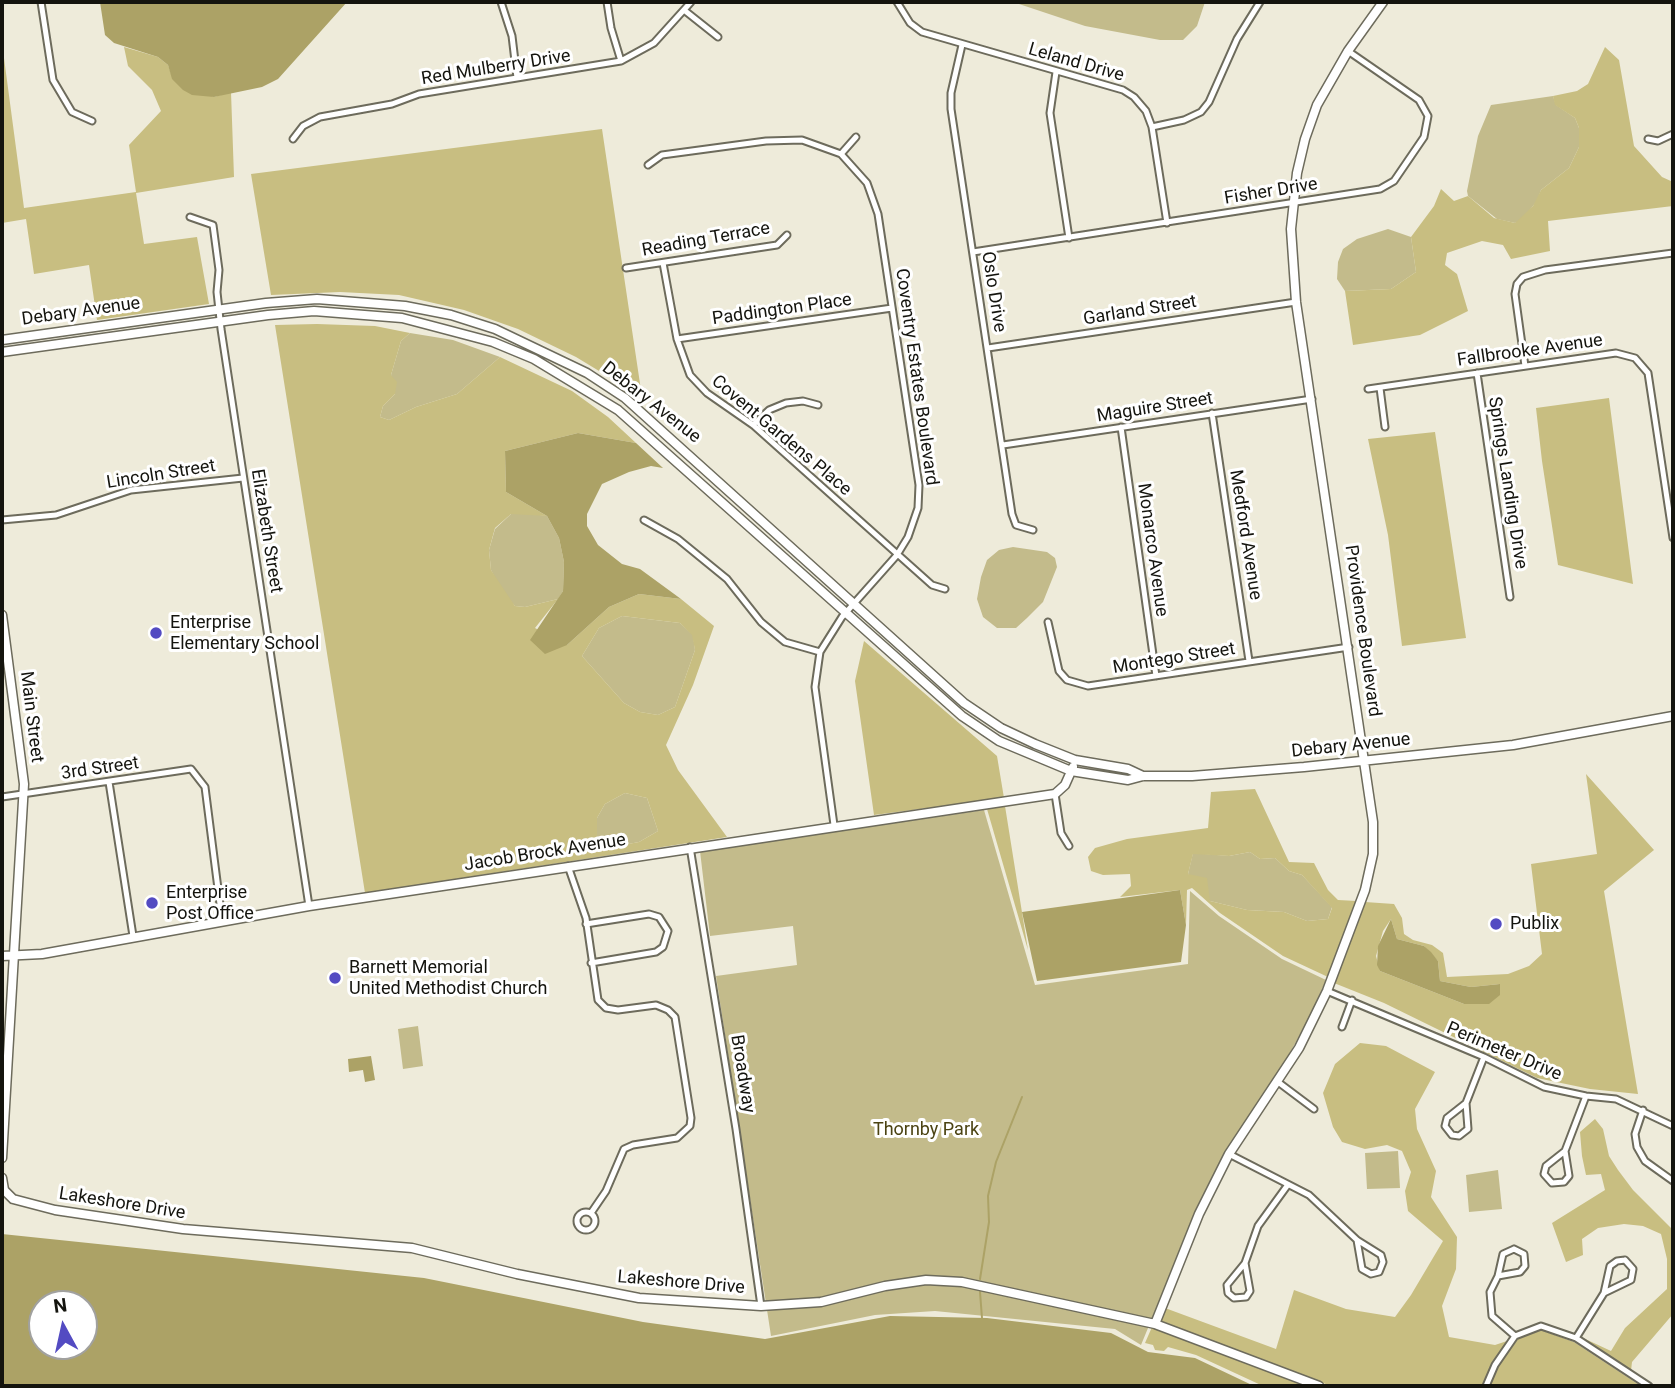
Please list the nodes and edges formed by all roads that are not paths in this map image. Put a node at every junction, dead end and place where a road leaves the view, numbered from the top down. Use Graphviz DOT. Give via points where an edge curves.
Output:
graph roads {
  1 [pos="41,2"];
  2 [pos="501,2"];
  3 [pos="607,2"];
  4 [pos="691,2"];
  5 [pos="897,2"];
  6 [pos="1260,2"];
  7 [pos="1383,2"];
  8 [pos="684,10"];
  9 [pos="718,37"];
  10 [pos="962,45"];
  11 [pos="1348,51"];
  12 [pos="621,61"];
  13 [pos="1056,72"];
  14 [pos="517,78"];
  15 [pos="92,121"];
  16 [pos="1152,127"];
  17 [pos="1673,134"];
  18 [pos="856,137"];
  19 [pos="293,139"];
  20 [pos="1648,139"];
  21 [pos="841,154"];
  22 [pos="648,165"];
  23 [pos="1292,203"];
  24 [pos="190,217"];
  25 [pos="1167,223"];
  26 [pos="787,234"];
  27 [pos="1069,237"];
  28 [pos="973,252"];
  29 [pos="1673,253"];
  30 [pos="663,262"];
  31 [pos="626,268"];
  32 [pos="1296,302"];
  33 [pos="892,308"];
  34 [pos="219,309"];
  35 [pos="220,321"];
  36 [pos="677,339"];
  37 [pos="2,340"];
  38 [pos="988,348"];
  39 [pos="2,352"];
  40 [pos="1525,366"];
  41 [pos="1476,373"];
  42 [pos="1380,388"];
  43 [pos="1368,389"];
  44 [pos="1312,399"];
  45 [pos="818,405"];
  46 [pos="1212,413"];
  47 [pos="753,425"];
  48 [pos="1121,427"];
  49 [pos="1385,427"];
  50 [pos="1003,445"];
  51 [pos="243,478"];
  52 [pos="2,520"];
  53 [pos="644,520"];
  54 [pos="1033,530"];
  55 [pos="1673,538"];
  56 [pos="897,555"];
  57 [pos="945,589"];
  58 [pos="1510,597"];
  59 [pos="855,602"];
  60 [pos="847,613"];
  61 [pos="2,615"];
  62 [pos="1048,622"];
  63 [pos="1349,648"];
  64 [pos="820,652"];
  65 [pos="1250,661"];
  66 [pos="6,671"];
  67 [pos="1156,676"];
  68 [pos="1673,716"];
  69 [pos="1075,760"];
  70 [pos="1365,761"];
  71 [pos="1071,771"];
  72 [pos="1143,776"];
  73 [pos="109,782"];
  74 [pos="23,793"];
  75 [pos="1055,794"];
  76 [pos="2,796"];
  77 [pos="834,825"];
  78 [pos="1069,846"];
  79 [pos="691,847"];
  80 [pos="568,866"];
  81 [pos="309,905"];
  82 [pos="222,920"];
  83 [pos="586,924"];
  84 [pos="133,936"];
  85 [pos="2,956"];
  86 [pos="16,957"];
  87 [pos="591,963"];
  88 [pos="1327,990"];
  89 [pos="1352,1000"];
  90 [pos="1342,1027"];
  91 [pos="6,1036"];
  92 [pos="1484,1057"];
  93 [pos="1278,1082"];
  94 [pos="1586,1097"];
  95 [pos="1466,1103"];
  96 [pos="1314,1109"];
  97 [pos="1643,1110"];
  98 [pos="1673,1126"];
  99 [pos="1565,1151"];
  100 [pos="1229,1154"];
  101 [pos="2,1158"];
  102 [pos="2,1178"];
  103 [pos="1673,1181"];
  104 [pos="1287,1186"];
  105 [pos="591,1213"];
  106 [pos="1357,1240"];
  107 [pos="1245,1264"];
  108 [pos="1499,1276"];
  109 [pos="1604,1293"];
  110 [pos="761,1306"];
  111 [pos="1155,1324"];
  112 [pos="1515,1336"];
  113 [pos="1576,1338"];
  114 [pos="1319,1386"];
  115 [pos="1486,1386"];
  116 [pos="1648,1386"];
  1 -- 15 [label="street" via="53,80 72,112"];
  2 -- 14 [label="street" via="512,36"];
  3 -- 12 [label="street"];
  4 -- 8 [label="street, Red Mulberry Drive"];
  5 -- 10 [label="street, Leland Drive" via="909,23 922,32"];
  6 -- 16 [label="street" via="1201,112"];
  7 -- 11 [label="main road, Providence Boulevard"];
  8 -- 9 [label="street"];
  8 -- 12 [label="street, Red Mulberry Drive" via="654,43"];
  10 -- 13 [label="street, Leland Drive"];
  10 -- 28 [label="street, Oslo Drive" via="951,109"];
  11 -- 23 [label="main road, Providence Boulevard" via="1317,106"];
  11 -- 23 [label="street, Fisher Drive" via="1419,100 1428,116 1427,128 1394,181 1380,189"];
  12 -- 14 [label="street, Red Mulberry Drive"];
  13 -- 16 [label="street, Leland Drive" via="1123,90 1146,111"];
  13 -- 27 [label="street" via="1050,113"];
  14 -- 19 [label="street, Red Mulberry Drive" via="441,89 392,104 320,117 303,126"];
  16 -- 25 [label="street, Leland Drive"];
  17 -- 20 [label="street" via="1658,141"];
  18 -- 21 [label="street"];
  21 -- 22 [label="street, Coventry Estates Boulevard" via="802,140 765,141 662,155"];
  21 -- 33 [label="street, Coventry Estates Boulevard" via="867,183 878,214"];
  23 -- 25 [label="street, Fisher Drive"];
  23 -- 32 [label="main road, Providence Boulevard"];
  24 -- 34 [label="street, Elizabeth Street" via="214,225"];
  25 -- 27 [label="street, Fisher Drive"];
  26 -- 30 [label="street, Reading Terrace" via="777,246"];
  27 -- 28 [label="street, Fisher Drive"];
  28 -- 38 [label="street, Oslo Drive"];
  29 -- 40 [label="street" via="1523,277 1515,294"];
  30 -- 31 [label="street, Reading Terrace"];
  30 -- 36 [label="street, Covent Gardens Place"];
  32 -- 38 [label="street, Garland Street"];
  32 -- 44 [label="main road, Providence Boulevard"];
  33 -- 36 [label="street, Paddington Place"];
  33 -- 56 [label="street, Coventry Estates Boulevard" via="919,485 918,508"];
  34 -- 35 [label="street, Elizabeth Street"];
  34 -- 37 [label="main road, Debary Avenue"];
  34 -- 59 [label="main road, Debary Avenue" via="317,299 368,301 451,316 536,346 632,404"];
  35 -- 39 [label="main road, Debary Avenue"];
  35 -- 51 [label="street, Elizabeth Street"];
  35 -- 60 [label="main road, Debary Avenue" via="314,311 365,314 449,328 534,359 618,410"];
  36 -- 47 [label="street, Covent Gardens Place" via="690,375 707,393"];
  38 -- 50 [label="street, Oslo Drive"];
  40 -- 41 [label="street, Fallbrooke Avenue"];
  40 -- 55 [label="street, Fallbrooke Avenue" via="1616,353 1635,358 1648,373"];
  41 -- 42 [label="street, Fallbrooke Avenue"];
  41 -- 58 [label="street, Springs Landing Drive"];
  42 -- 43 [label="street, Fallbrooke Avenue"];
  42 -- 49 [label="street"];
  44 -- 46 [label="street, Maguire Street"];
  44 -- 63 [label="main road, Providence Boulevard"];
  45 -- 47 [label="street" via="786,403 769,410"];
  46 -- 48 [label="street, Maguire Street"];
  46 -- 65 [label="street, Medford Avenue"];
  47 -- 56 [label="street, Covent Gardens Place"];
  48 -- 50 [label="street, Maguire Street"];
  48 -- 67 [label="street, Monarco Avenue"];
  50 -- 54 [label="street, Oslo Drive" via="1012,514 1016,525"];
  51 -- 52 [label="street, Lincoln Street" via="131,490 56,515"];
  51 -- 81 [label="street, Elizabeth Street"];
  53 -- 64 [label="street" via="678,539 727,579 761,622 785,642"];
  56 -- 57 [label="street, Covent Gardens Place" via="932,585"];
  56 -- 59 [label="street, Coventry Estates Boulevard"];
  59 -- 60 [label="street, Coventry Estates Boulevard"];
  59 -- 69 [label="main road, Debary Avenue" via="964,703 1002,728"];
  60 -- 64 [label="street, Coventry Estates Boulevard"];
  60 -- 71 [label="main road, Debary Avenue" via="962,716 999,741"];
  61 -- 66 [label="main road, Main Street"];
  62 -- 67 [label="street, Montego Street" via="1059,671 1067,680 1088,686"];
  63 -- 65 [label="street, Montego Street"];
  63 -- 70 [label="main road, Providence Boulevard"];
  64 -- 77 [label="street, Coventry Estates Boulevard" via="815,687"];
  65 -- 67 [label="street, Montego Street"];
  66 -- 74 [label="main road, Main Street"];
  68 -- 70 [label="main road, Debary Avenue" via="1562,738"];
  69 -- 71 [label="main road"];
  69 -- 72 [label="main road, Debary Avenue"];
  70 -- 72 [label="main road, Debary Avenue"];
  70 -- 88 [label="main road, Providence Boulevard" via="1373,854 1365,890"];
  71 -- 72 [label="main road, Debary Avenue" via="1128,780"];
  71 -- 75 [label="main road"];
  73 -- 74 [label="street, 3rd Street"];
  73 -- 82 [label="street, 3rd Street" via="191,769 205,788"];
  73 -- 84 [label="street"];
  74 -- 76 [label="street, 3rd Street"];
  74 -- 86 [label="main road, Main Street"];
  75 -- 77 [label="main road, Jacob Brock Avenue"];
  75 -- 78 [label="street" via="1061,833"];
  77 -- 79 [label="main road, Jacob Brock Avenue"];
  79 -- 80 [label="main road, Jacob Brock Avenue"];
  79 -- 110 [label="street, Broadway"];
  80 -- 81 [label="main road, Jacob Brock Avenue"];
  80 -- 83 [label="street"];
  81 -- 82 [label="main road, Jacob Brock Avenue"];
  82 -- 84 [label="main road, Jacob Brock Avenue"];
  83 -- 87 [label="street"];
  83 -- 87 [label="street" via="649,914 659,917 668,931 663,947 656,952"];
  84 -- 86 [label="main road, Jacob Brock Avenue"];
  85 -- 86 [label="main road, Jacob Brock Avenue"];
  86 -- 91 [label="main road, Main Street"];
  87 -- 105 [label="street" via="595,995 606,1007 656,1005 675,1017 691,1118 690,1126 677,1138 624,1149"];
  88 -- 89 [label="street, Perimeter Drive"];
  88 -- 93 [label="main road, Providence Boulevard"];
  89 -- 90 [label="street"];
  89 -- 92 [label="street, Perimeter Drive"];
  91 -- 101 [label="main road, Main Street"];
  92 -- 94 [label="street, Perimeter Drive" via="1544,1087"];
  92 -- 95 [label="street"];
  93 -- 96 [label="street"];
  93 -- 100 [label="main road, Providence Boulevard"];
  94 -- 97 [label="street, Perimeter Drive" via="1616,1098"];
  94 -- 99 [label="street"];
  95 -- 95 [label="street" via="1446,1122 1452,1135 1463,1135 1468,1129"];
  97 -- 98 [label="street, Perimeter Drive"];
  97 -- 103 [label="street" via="1635,1134 1637,1147 1645,1161"];
  99 -- 99 [label="street" via="1546,1166 1544,1174 1552,1183 1564,1182 1569,1176"];
  100 -- 104 [label="street"];
  100 -- 111 [label="main road, Providence Boulevard" via="1190,1232"];
  102 -- 110 [label="main road, Lakeshore Drive" via="13,1199 55,1210 183,1229 412,1248 639,1298"];
  104 -- 106 [label="street" via="1308,1195"];
  104 -- 107 [label="street" via="1258,1226"];
  106 -- 106 [label="street" via="1362,1269 1371,1275 1379,1272 1384,1262 1381,1255"];
  107 -- 107 [label="street" via="1250,1291 1246,1297 1234,1298 1227,1285"];
  108 -- 108 [label="street" via="1523,1269 1526,1258 1522,1251 1503,1254"];
  108 -- 112 [label="street" via="1490,1292 1492,1316"];
  109 -- 109 [label="street" via="1631,1280 1629,1262 1621,1260 1610,1266"];
  109 -- 113 [label="street"];
  110 -- 111 [label="main road, Lakeshore Drive" via="821,1302 926,1280 962,1282"];
  111 -- 114 [label="main road, Lakeshore Drive"];
  112 -- 113 [label="street" via="1541,1326"];
  112 -- 115 [label="street"];
  113 -- 116 [label="street"];
}
